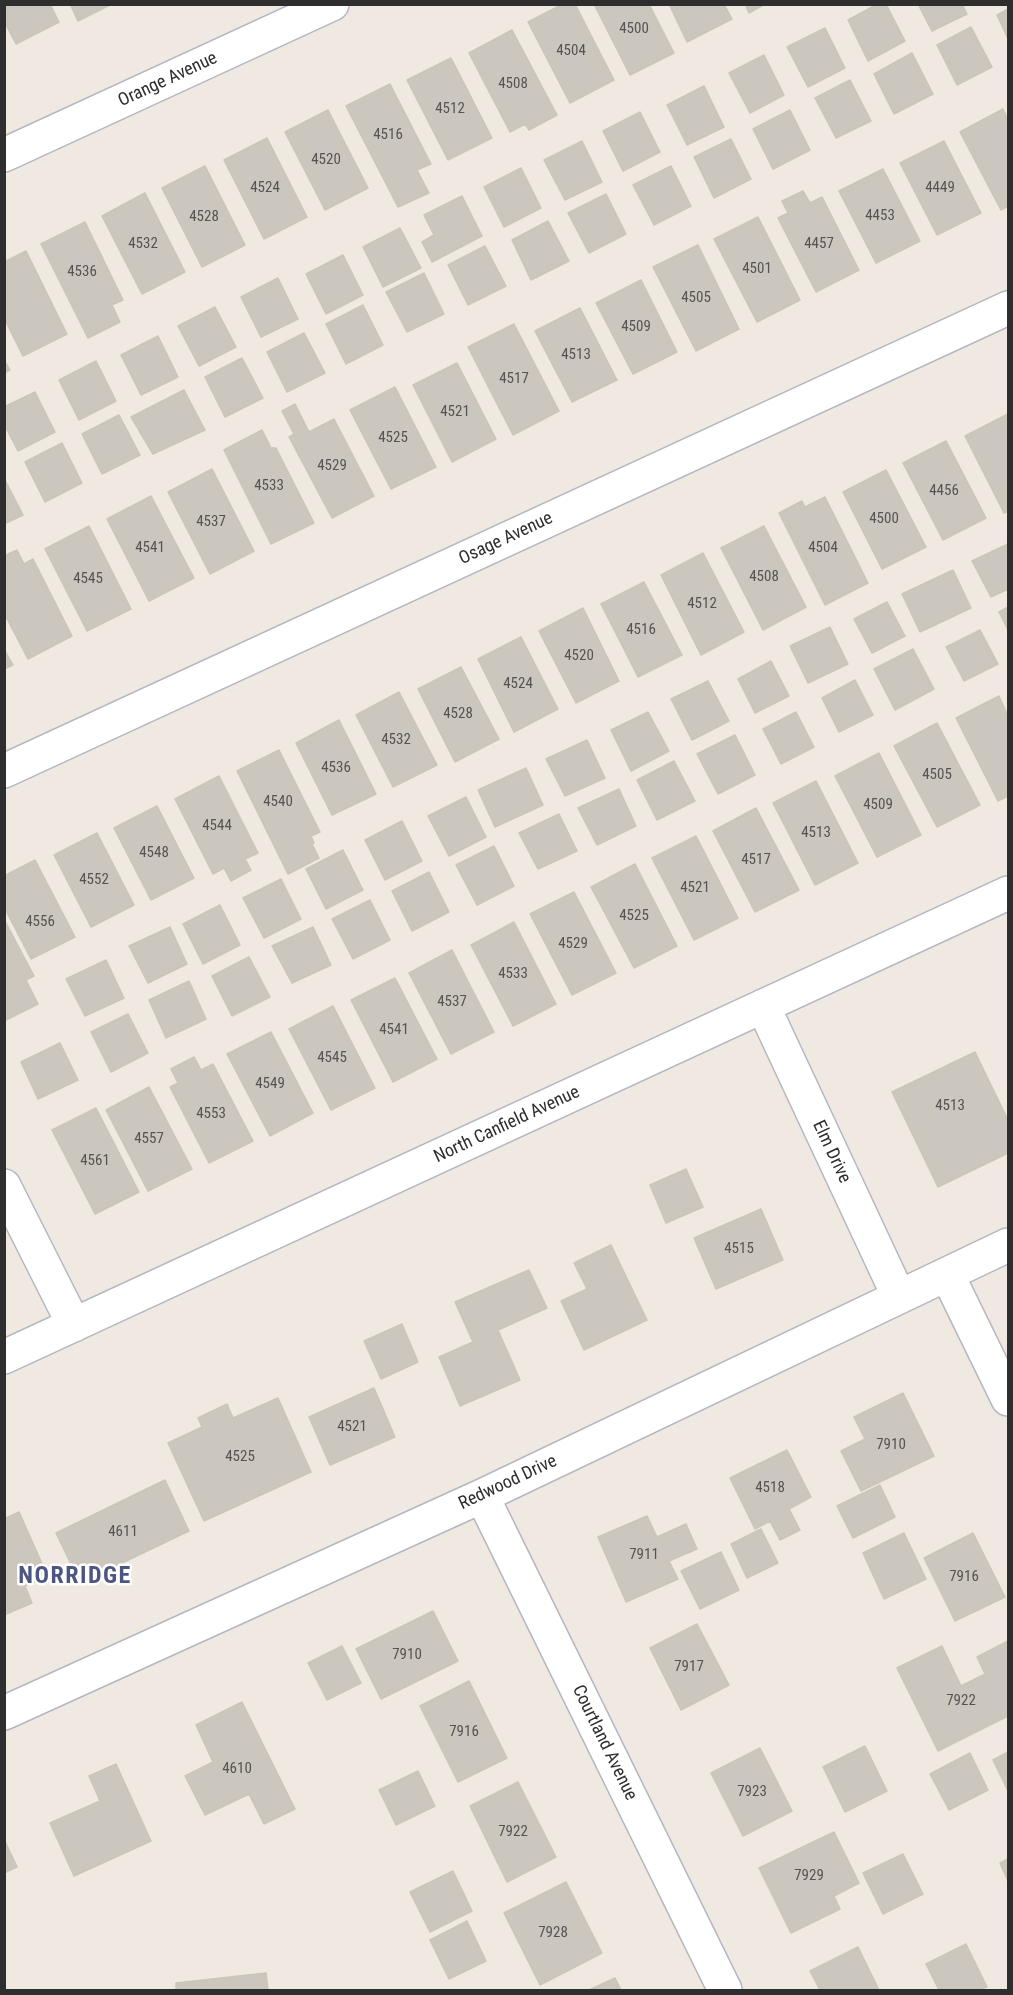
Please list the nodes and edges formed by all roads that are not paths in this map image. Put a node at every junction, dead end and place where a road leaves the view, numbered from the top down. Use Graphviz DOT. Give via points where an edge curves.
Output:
graph roads {
  1 [pos="332,4"];
  2 [pos="4,155"];
  3 [pos="1008,308"];
  4 [pos="4,771"];
  5 [pos="1008,893"];
  6 [pos="763,1006"];
  7 [pos="4,1186"];
  8 [pos="1008,1245"];
  9 [pos="947,1274"];
  10 [pos="899,1297"];
  11 [pos="74,1325"];
  12 [pos="4,1357"];
  13 [pos="1008,1399"];
  14 [pos="482,1496"];
  15 [pos="4,1713"];
  16 [pos="725,1990"];
  1 -- 2 [label="street, Orange Avenue"];
  3 -- 4 [label="street, Osage Avenue"];
  5 -- 6 [label="street, North Canfield Avenue"];
  6 -- 10 [label="street, Elm Drive"];
  6 -- 11 [label="street, North Canfield Avenue"];
  7 -- 11 [label="street"];
  8 -- 9 [label="street, Redwood Drive"];
  9 -- 10 [label="street, Redwood Drive"];
  9 -- 13 [label="street"];
  10 -- 14 [label="street, Redwood Drive"];
  11 -- 12 [label="street, North Canfield Avenue"];
  14 -- 15 [label="street, Redwood Drive"];
  14 -- 16 [label="street, Courtland Avenue"];
}
